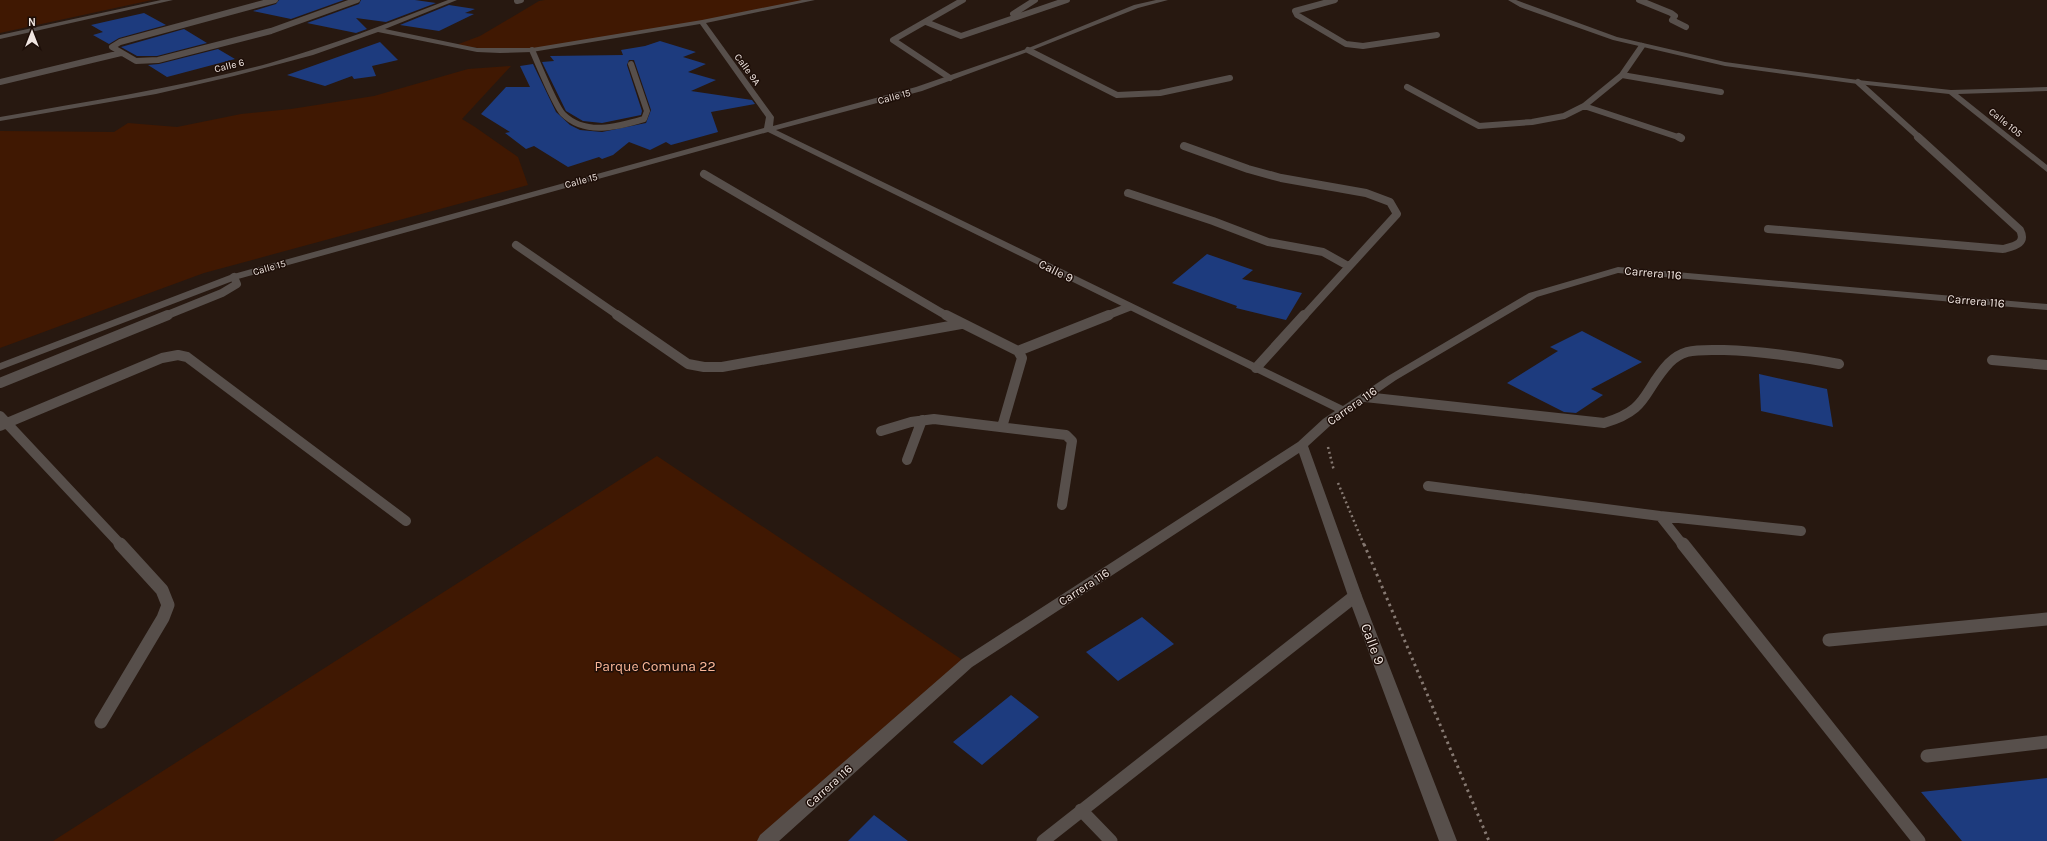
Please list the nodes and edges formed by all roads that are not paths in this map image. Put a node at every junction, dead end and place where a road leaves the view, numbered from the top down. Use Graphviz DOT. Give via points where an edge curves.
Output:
graph roads {
  1 [pos="170,0"];
  2 [pos="275,0"];
  3 [pos="357,0"];
  4 [pos="454,0"];
  5 [pos="812,0"];
  6 [pos="963,0"];
  7 [pos="1035,0"];
  8 [pos="1067,0"];
  9 [pos="1165,0"];
  10 [pos="1335,0"];
  11 [pos="1511,0"];
  12 [pos="1639,0"];
  13 [pos="702,22"];
  14 [pos="926,22"];
  15 [pos="1001,22"];
  16 [pos="1686,27"];
  17 [pos="374,29"];
  18 [pos="1437,35"];
  19 [pos="0,37"];
  20 [pos="1642,46"];
  21 [pos="532,50"];
  22 [pos="1028,50"];
  23 [pos="121,53"];
  24 [pos="631,64"];
  25 [pos="1622,75"];
  26 [pos="950,78"];
  27 [pos="1230,78"];
  28 [pos="0,82"];
  29 [pos="1858,82"];
  30 [pos="1407,87"];
  31 [pos="2047,88"];
  32 [pos="1721,92"];
  33 [pos="1950,92"];
  34 [pos="1584,106"];
  35 [pos="0,119"];
  36 [pos="768,129"];
  37 [pos="1681,138"];
  38 [pos="1184,146"];
  39 [pos="2047,169"];
  40 [pos="704,174"];
  41 [pos="1128,193"];
  42 [pos="1768,229"];
  43 [pos="516,245"];
  44 [pos="1348,266"];
  45 [pos="234,277"];
  46 [pos="1129,307"];
  47 [pos="2047,307"];
  48 [pos="961,324"];
  49 [pos="1018,352"];
  50 [pos="1992,360"];
  51 [pos="1838,364"];
  52 [pos="2047,365"];
  53 [pos="0,367"];
  54 [pos="1256,368"];
  55 [pos="0,383"];
  56 [pos="1365,397"];
  57 [pos="1344,411"];
  58 [pos="922,420"];
  59 [pos="2,422"];
  60 [pos="1002,427"];
  61 [pos="880,431"];
  62 [pos="1302,444"];
  63 [pos="907,460"];
  64 [pos="1428,486"];
  65 [pos="1062,505"];
  66 [pos="1660,516"];
  67 [pos="406,521"];
  68 [pos="1801,531"];
  69 [pos="1355,596"];
  70 [pos="2047,619"];
  71 [pos="1829,640"];
  72 [pos="101,722"];
  73 [pos="2047,742"];
  74 [pos="1927,756"];
  75 [pos="1081,810"];
  76 [pos="766,841"];
  77 [pos="1043,841"];
  78 [pos="1111,841"];
  79 [pos="1448,841"];
  80 [pos="1919,841"];
  1 -- 19 [label="street"];
  2 -- 23 [label="lane" via="120,42 112,47"];
  3 -- 23 [label="lane" via="271,31 158,60 136,61"];
  4 -- 17 [label="street, Calle 6"];
  5 -- 13 [label="street"];
  6 -- 14 [label="lane"];
  7 -- 15 [label="lane"];
  8 -- 15 [label="lane"];
  9 -- 22 [label="street, Calle 15" via="1136,6"];
  10 -- 18 [label="lane" via="1294,11 1346,44 1363,46"];
  11 -- 20 [label="street" via="1522,6"];
  12 -- 16 [label="lane" via="1671,13 1675,16 1672,20 1674,22"];
  13 -- 21 [label="street"];
  13 -- 36 [label="street, Calle 9A" via="770,117"];
  14 -- 15 [label="lane" via="961,36"];
  14 -- 26 [label="lane" via="893,40"];
  17 -- 21 [label="street" via="478,50"];
  17 -- 35 [label="street, Calle 6" via="310,53 224,77 102,102"];
  20 -- 25 [label="lane"];
  20 -- 29 [label="street" via="1725,64"];
  21 -- 24 [label="lane" via="562,113 576,123 598,129 644,120 647,111"];
  22 -- 26 [label="street, Calle 15"];
  22 -- 27 [label="lane" via="1117,95 1177,90"];
  23 -- 28 [label="lane"];
  25 -- 32 [label="lane"];
  25 -- 34 [label="lane"];
  26 -- 36 [label="street, Calle 15" via="919,89"];
  29 -- 33 [label="street"];
  29 -- 42 [label="lane" via="2020,230 2022,241 2016,246 2003,249"];
  30 -- 34 [label="lane" via="1479,126 1532,122 1564,116"];
  31 -- 33 [label="street"];
  33 -- 39 [label="street, Calle 105"];
  34 -- 37 [label="lane"];
  36 -- 45 [label="street, Calle 15"];
  36 -- 46 [label="street, Calle 9"];
  38 -- 44 [label="lane" via="1281,178 1366,194 1390,202 1397,214"];
  40 -- 48 [label="lane"];
  41 -- 44 [label="lane" via="1213,220 1268,242 1323,252"];
  43 -- 48 [label="lane" via="688,364 696,366 722,367"];
  44 -- 54 [label="lane"];
  45 -- 53 [label="street, Calle 15"];
  45 -- 55 [label="lane" via="237,284 222,293"];
  46 -- 49 [label="lane"];
  46 -- 54 [label="street, Calle 9"];
  47 -- 56 [label="street, Carrera 116" via="1618,270 1533,295 1392,378"];
  48 -- 49 [label="lane"];
  49 -- 60 [label="lane" via="1022,358"];
  50 -- 52 [label="lane"];
  51 -- 56 [label="lane" via="1740,350 1683,353 1667,366 1643,403 1620,419 1604,423"];
  54 -- 57 [label="street, Calle 9"];
  56 -- 57 [label="street, Carrera 116"];
  57 -- 62 [label="street, Carrera 116"];
  58 -- 60 [label="lane" via="934,419"];
  58 -- 61 [label="lane"];
  58 -- 63 [label="lane"];
  59 -- 67 [label="lane" via="162,358 187,356"];
  59 -- 72 [label="lane" via="162,590 168,605 163,618"];
  60 -- 65 [label="lane" via="1061,433 1070,437 1072,441"];
  62 -- 69 [label="street, Calle 9"];
  62 -- 76 [label="street, Carrera 116" via="967,663"];
  64 -- 66 [label="lane"];
  66 -- 68 [label="lane"];
  66 -- 80 [label="lane"];
  69 -- 75 [label="lane"];
  69 -- 79 [label="street, Calle 9"];
  70 -- 71 [label="lane"];
  73 -- 74 [label="lane"];
  75 -- 77 [label="lane"];
  75 -- 78 [label="lane"];
}
